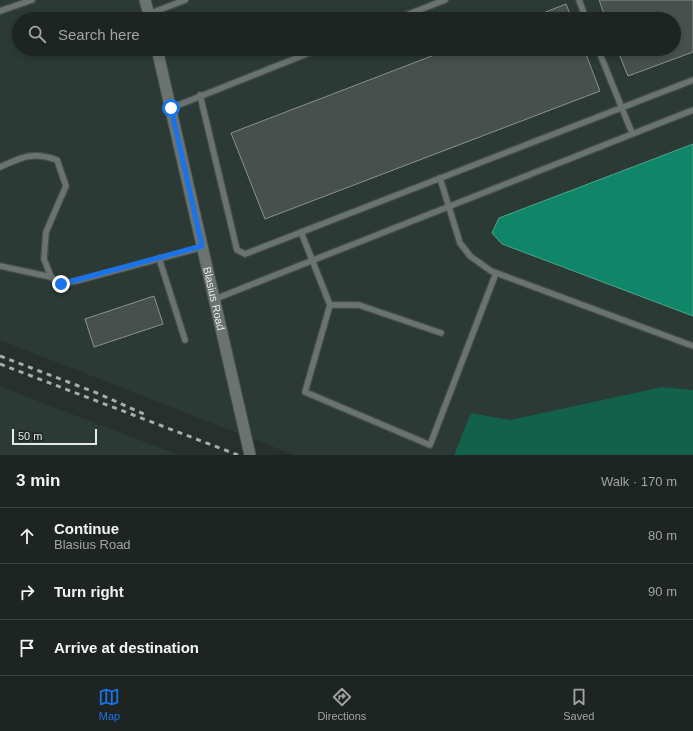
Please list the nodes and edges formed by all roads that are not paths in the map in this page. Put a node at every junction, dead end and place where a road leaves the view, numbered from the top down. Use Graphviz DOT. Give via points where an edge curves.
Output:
graph roads {
  1 [pos="32,0"];
  2 [pos="146,0"];
  3 [pos="185,0"];
  4 [pos="445,0"];
  5 [pos="579,0"];
  6 [pos="0,11"];
  7 [pos="148,12"];
  8 [pos="160,12"];
  9 [pos="414,12"];
  10 [pos="583,12"];
  11 [pos="159,56"];
  12 [pos="301,56"];
  13 [pos="601,56"];
  14 [pos="693,80"];
  15 [pos="200,95"];
  16 [pos="171,108"];
  17 [pos="621,108"];
  18 [pos="693,110"];
  19 [pos="632,133"];
  20 [pos="0,167"];
  21 [pos="440,178"];
  22 [pos="448,206"];
  23 [pos="301,232"];
  24 [pos="202,246"];
  25 [pos="159,258"];
  26 [pos="312,260"];
  27 [pos="0,266"];
  28 [pos="496,273"];
  29 [pos="51,278"];
  30 [pos="215,299"];
  31 [pos="330,305"];
  32 [pos="441,333"];
  33 [pos="185,340"];
  34 [pos="693,346"];
  35 [pos="250,455"];
  1 -- 6 [label="lane"];
  2 -- 7 [label="street"];
  3 -- 8 [label="lane"];
  4 -- 9 [label="lane"];
  5 -- 10 [label="lane"];
  11 -- 16 [label="street, Blasius Road"];
  12 -- 15 [label="lane"];
  13 -- 17 [label="lane"];
  14 -- 17 [label="lane"];
  15 -- 16 [label="lane"];
  15 -- 23 [label="lane" via="237,250 245,254"];
  16 -- 24 [label="street, Blasius Road"];
  17 -- 19 [label="lane"];
  17 -- 21 [label="lane"];
  18 -- 19 [label="lane"];
  19 -- 22 [label="lane"];
  20 -- 29 [label="lane" via="20,158 42,154 57,160 66,186 46,232 44,259"];
  21 -- 22 [label="lane"];
  21 -- 23 [label="lane"];
  22 -- 26 [label="lane"];
  22 -- 28 [label="lane" via="460,243 470,256"];
  23 -- 26 [label="lane"];
  24 -- 25 [label="lane"];
  24 -- 30 [label="street, Blasius Road"];
  25 -- 29 [label="lane" via="61,284"];
  25 -- 33 [label="lane"];
  26 -- 30 [label="lane"];
  26 -- 31 [label="lane"];
  27 -- 29 [label="lane"];
  28 -- 31 [label="lane" via="430,445 305,392"];
  28 -- 34 [label="lane"];
  30 -- 35 [label="street, Blasius Road"];
  31 -- 32 [label="lane" via="359,305"];
}
